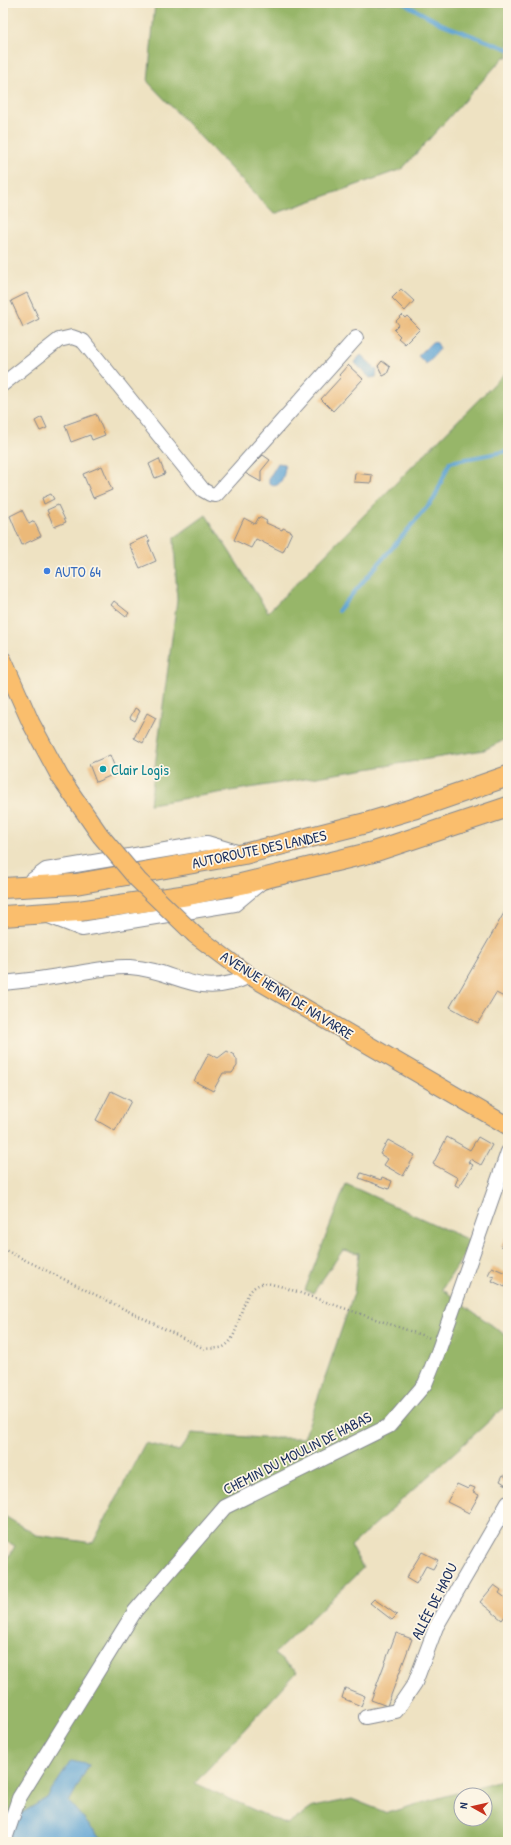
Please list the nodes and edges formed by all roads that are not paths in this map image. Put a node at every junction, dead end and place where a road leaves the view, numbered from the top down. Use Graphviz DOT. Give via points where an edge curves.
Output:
graph roads {
  1 [pos="356,338"];
  2 [pos="3,384"];
  3 [pos="4,666"];
  4 [pos="508,776"];
  5 [pos="508,807"];
  6 [pos="3,888"];
  7 [pos="3,916"];
  8 [pos="250,976"];
  9 [pos="3,983"];
  10 [pos="508,1126"];
  11 [pos="508,1152"];
  12 [pos="508,1502"];
  13 [pos="366,1717"];
  14 [pos="4,1842"];
  1 -- 2 [label="street" via="216,495 204,490 83,341 72,337 59,340"];
  3 -- 8 [label="main road, AVENUE HENRI DE NAVARRE, bridge" via="60,777 100,835 138,880 195,935"];
  4 -- 6 [label="highway, AUTOROUTE DES LANDES" via="392,815 244,854 76,884"];
  5 -- 7 [label="highway, AUTOROUTE DES LANDES" via="373,852 267,878 188,895 79,911"];
  8 -- 9 [label="street" via="237,982 210,987 130,967"];
  8 -- 10 [label="main road, AVENUE HENRI DE NAVARRE"];
  11 -- 14 [label="street, CHEMIN DU MOULIN DE HABAS" via="425,1384 389,1426 225,1507 135,1611 19,1798"];
  12 -- 13 [label="street, ALLÉE DE HAOU" via="436,1627 415,1683 396,1711"];
}
